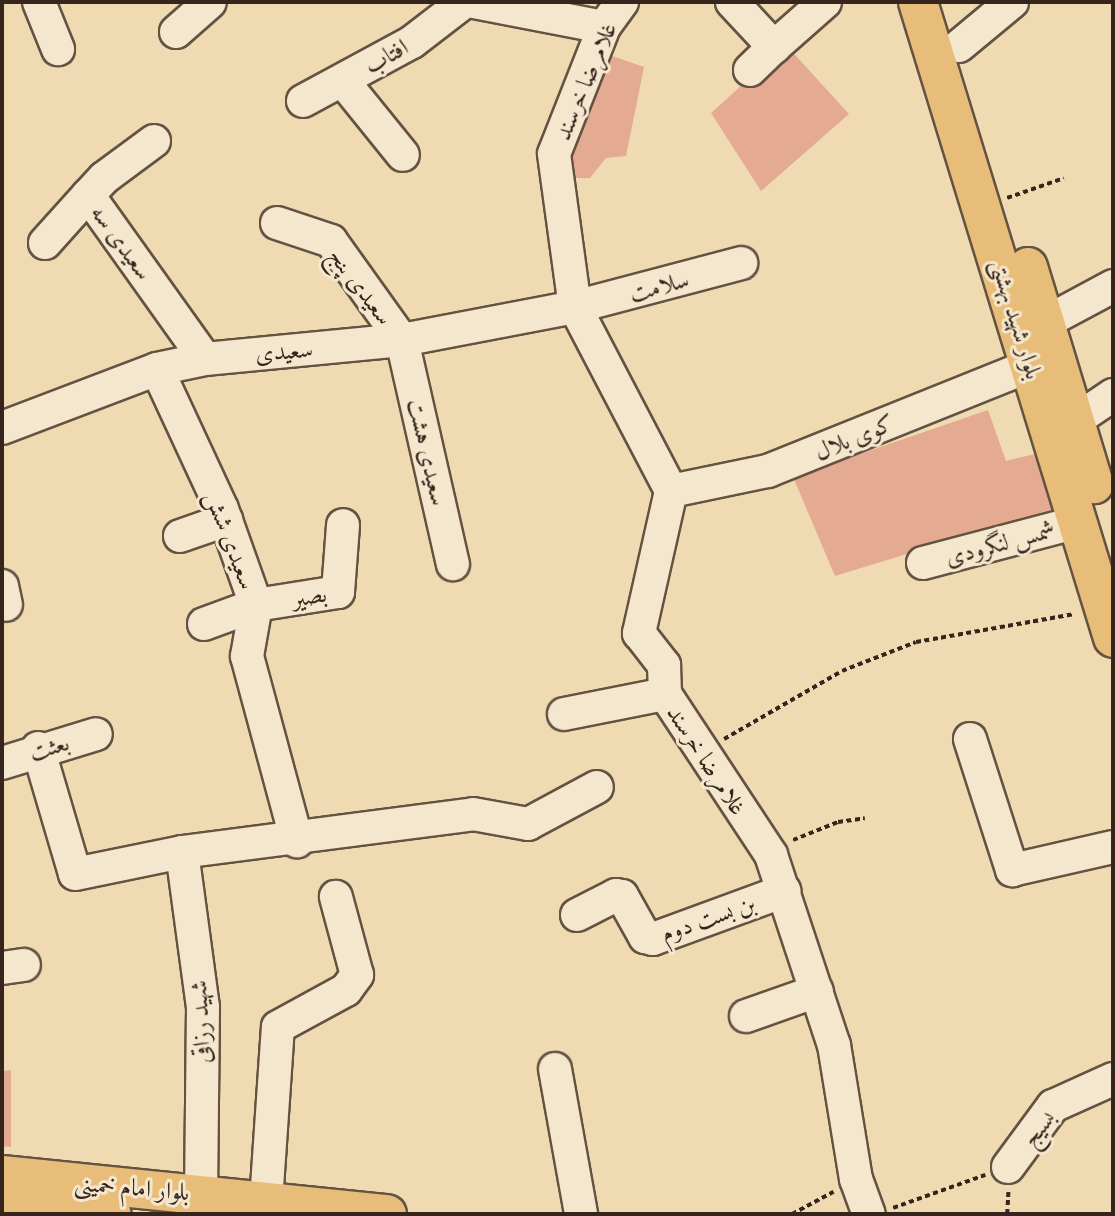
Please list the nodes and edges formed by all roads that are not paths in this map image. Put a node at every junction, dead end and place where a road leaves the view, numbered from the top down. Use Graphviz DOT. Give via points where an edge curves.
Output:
graph roads {
  1 [pos="39,2"];
  2 [pos="210,2"];
  3 [pos="464,2"];
  4 [pos="622,2"];
  5 [pos="732,2"];
  6 [pos="825,2"];
  7 [pos="918,2"];
  8 [pos="946,2"];
  9 [pos="1012,2"];
  10 [pos="494,3"];
  11 [pos="604,27"];
  12 [pos="176,32"];
  13 [pos="959,46"];
  14 [pos="774,47"];
  15 [pos="58,49"];
  16 [pos="750,70"];
  17 [pos="343,81"];
  18 [pos="303,101"];
  19 [pos="154,141"];
  20 [pos="403,155"];
  21 [pos="88,195"];
  22 [pos="277,223"];
  23 [pos="45,243"];
  24 [pos="741,263"];
  25 [pos="1113,286"];
  26 [pos="575,307"];
  27 [pos="1046,322"];
  28 [pos="402,340"];
  29 [pos="205,359"];
  30 [pos="1031,365"];
  31 [pos="157,369"];
  32 [pos="1113,395"];
  33 [pos="1076,420"];
  34 [pos="2,428"];
  35 [pos="671,491"];
  36 [pos="226,520"];
  37 [pos="1078,522"];
  38 [pos="343,525"];
  39 [pos="180,536"];
  40 [pos="1113,553"];
  41 [pos="923,563"];
  42 [pos="453,564"];
  43 [pos="256,605"];
  44 [pos="1110,612"];
  45 [pos="204,624"];
  46 [pos="665,694"];
  47 [pos="564,714"];
  48 [pos="96,734"];
  49 [pos="970,739"];
  50 [pos="38,748"];
  51 [pos="2,763"];
  52 [pos="597,787"];
  53 [pos="296,841"];
  54 [pos="181,852"];
  55 [pos="1111,856"];
  56 [pos="784,891"];
  57 [pos="336,897"];
  58 [pos="577,915"];
  59 [pos="817,991"];
  60 [pos="746,1016"];
  61 [pos="555,1069"];
  62 [pos="1113,1079"];
  63 [pos="1008,1167"];
  64 [pos="2,1175"];
  65 [pos="201,1193"];
  66 [pos="266,1202"];
  67 [pos="2,1204"];
  68 [pos="878,1212"];
  69 [pos="112,1214"];
  70 [pos="387,1214"];
  71 [pos="581,1214"];
  1 -- 15 [label="street"];
  2 -- 12 [label="street"];
  3 -- 17 [label="street, افتاب" via="412,42"];
  4 -- 11 [label="street, غلامرضا خرسند"];
  5 -- 14 [label="street"];
  6 -- 14 [label="street"];
  7 -- 30 [label="main road, بلوار شهید بهشتی"];
  8 -- 13 [label="main road, بلوار شهید بهشتی"];
  9 -- 13 [label="street"];
  10 -- 11 [label="street"];
  11 -- 26 [label="street, غلامرضا خرسند" via="554,154"];
  13 -- 27 [label="main road, بلوار شهید بهشتی"];
  14 -- 16 [label="street"];
  17 -- 18 [label="street, افتاب"];
  17 -- 20 [label="street"];
  19 -- 21 [label="street, سعیدی سه"];
  21 -- 23 [label="street"];
  21 -- 29 [label="street, سعیدی سه"];
  22 -- 28 [label="street, سعیدی پنج" via="331,241"];
  24 -- 26 [label="street, سلامت"];
  25 -- 27 [label="street"];
  26 -- 28 [label="street, سعیدی"];
  26 -- 35 [label="street, غلامرضا خرسند"];
  27 -- 33 [label="main road, بلوار شهید بهشتی"];
  28 -- 29 [label="street, سعیدی"];
  28 -- 42 [label="street, سعیدی هشت"];
  29 -- 31 [label="street, سعیدی"];
  30 -- 35 [label="street, کوی بلال" via="768,471"];
  30 -- 37 [label="main road, بلوار شهید بهشتی"];
  31 -- 34 [label="street, سعیدی"];
  31 -- 36 [label="street, سعیدی شش"];
  32 -- 33 [label="street"];
  33 -- 40 [label="main road, بلوار شهید بهشتی"];
  35 -- 46 [label="street, غلامرضا خرسند" via="639,633 664,665"];
  36 -- 39 [label="street"];
  36 -- 43 [label="street, سعیدی شش"];
  37 -- 41 [label="street, شمس لنگرودی"];
  37 -- 44 [label="main road, بلوار شهید بهشتی"];
  38 -- 43 [label="street, بصیر" via="338,592"];
  43 -- 45 [label="street"];
  43 -- 53 [label="street, سعیدی شش" via="247,656"];
  46 -- 47 [label="street"];
  46 -- 56 [label="street, غلامرضا خرسند" via="771,855"];
  48 -- 50 [label="street, بعثت"];
  49 -- 55 [label="street" via="1012,870"];
  50 -- 51 [label="street, بعثت"];
  50 -- 54 [label="street" via="75,874"];
  52 -- 53 [label="street" via="528,824 472,814"];
  53 -- 54 [label="street"];
  54 -- 65 [label="street, شهید رزاقی" via="203,1007"];
  56 -- 58 [label="street, بن بست دوم" via="653,939 645,937 622,896"];
  56 -- 59 [label="street, غلامرضا خرسند"];
  57 -- 66 [label="street" via="357,975 346,990 278,1027"];
  59 -- 60 [label="street"];
  59 -- 68 [label="street, غلامرضا خرسند" via="834,1045 856,1179"];
  61 -- 71 [label="street"];
  62 -- 63 [label="street, بسیج" via="1053,1106"];
  64 -- 65 [label="main road, بلوار امام خمینی"];
  65 -- 66 [label="main road, بلوار امام خمینی"];
  66 -- 70 [label="main road, بلوار امام خمینی"];
  67 -- 69 [label="main road, بلوار امام خمینی"];
}
